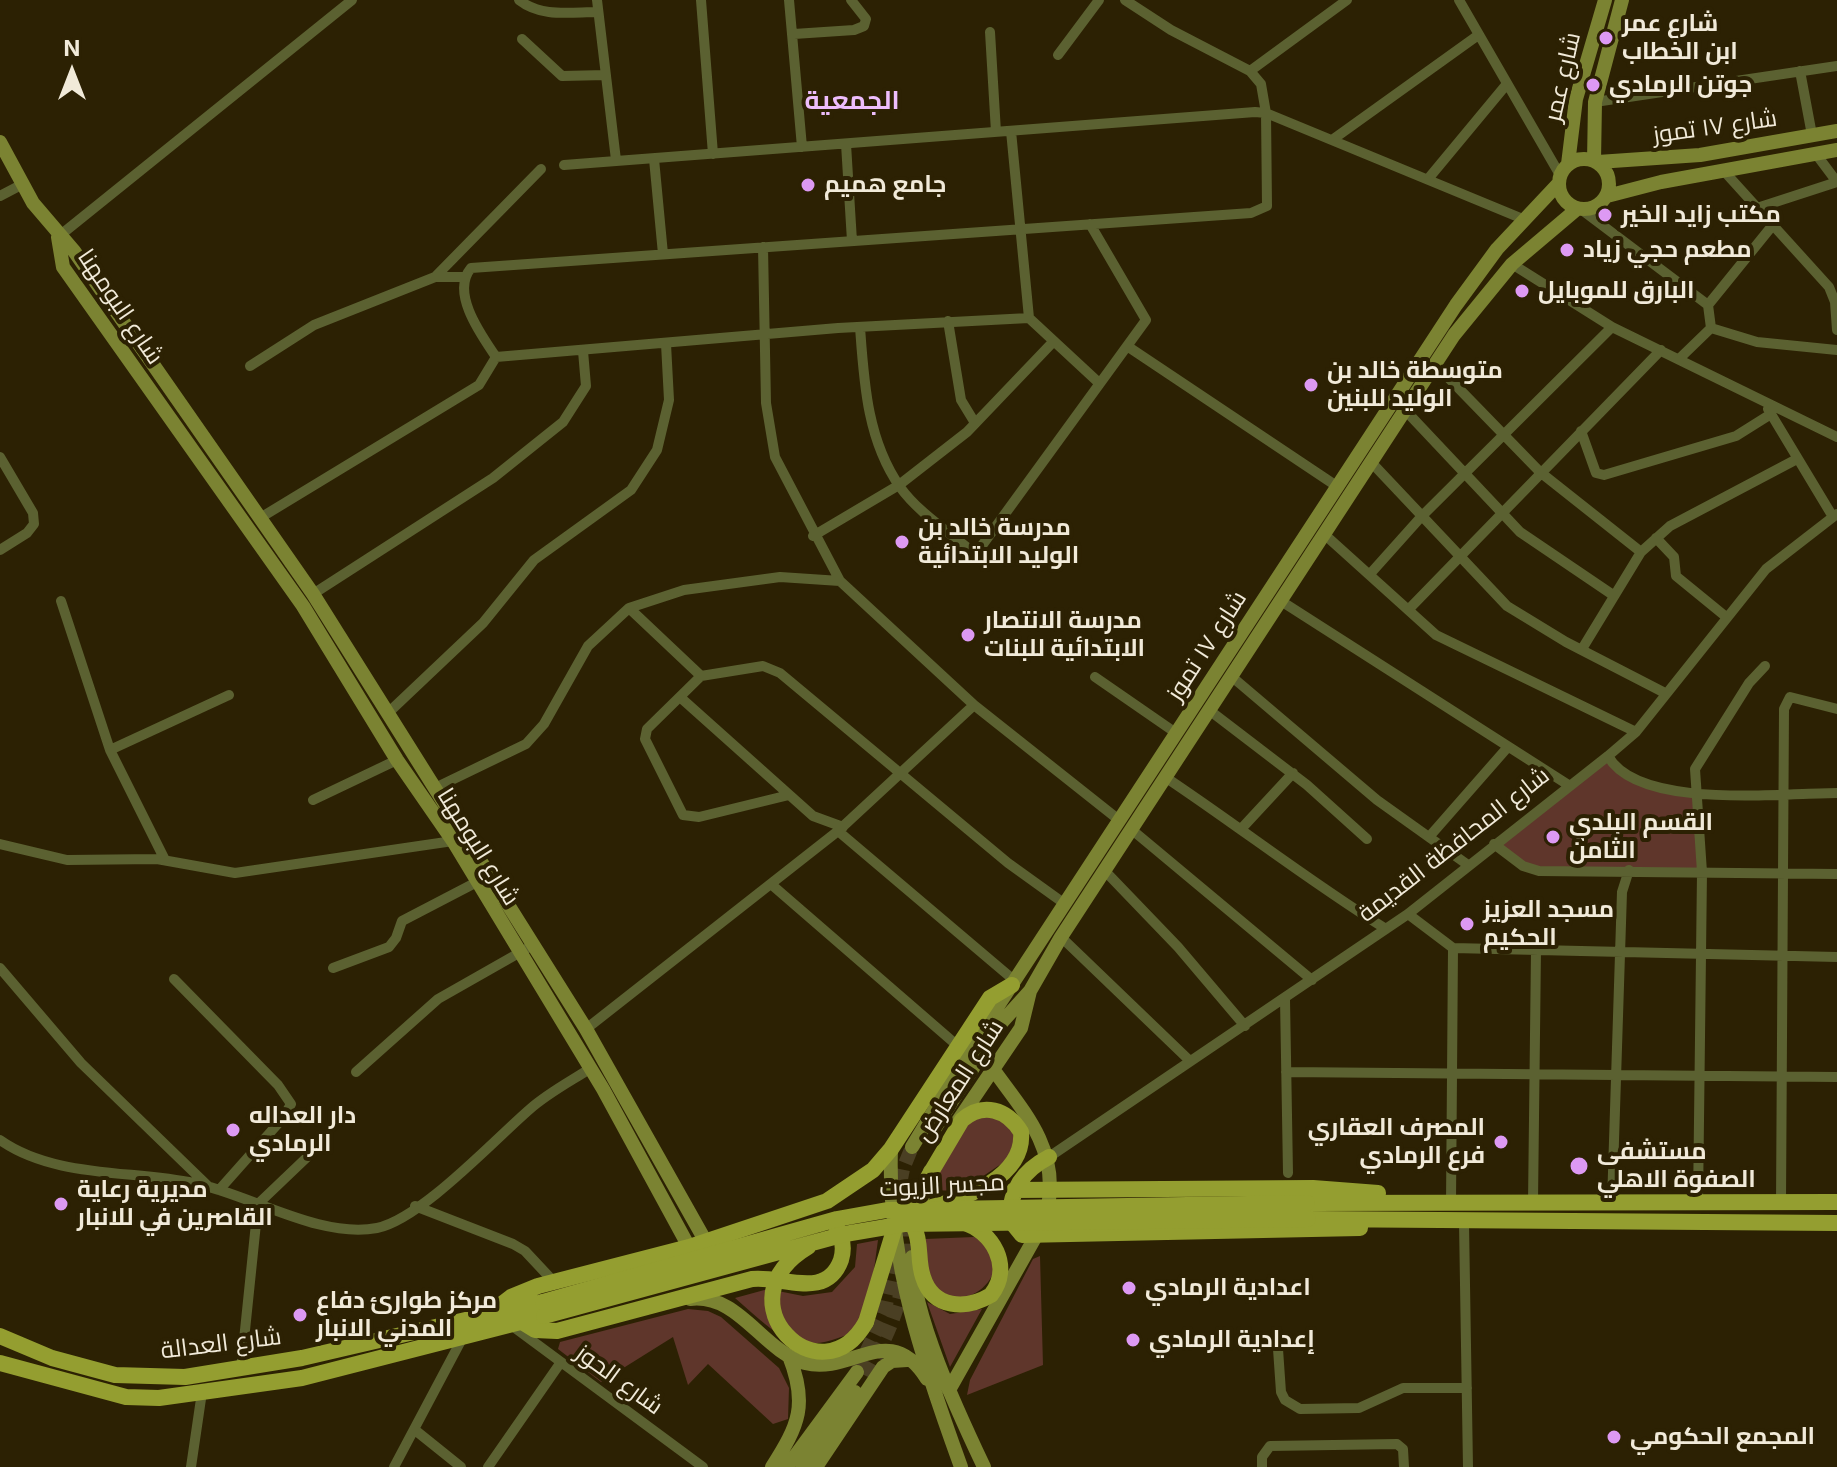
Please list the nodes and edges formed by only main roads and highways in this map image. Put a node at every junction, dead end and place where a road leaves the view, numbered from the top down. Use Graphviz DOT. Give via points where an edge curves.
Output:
graph roads {
  1 [pos="1605,0"];
  2 [pos="1622,0"];
  3 [pos="1837,131"];
  4 [pos="0,142"];
  5 [pos="1837,150"];
  6 [pos="1596,161"];
  7 [pos="1563,174"];
  8 [pos="1607,196"];
  9 [pos="1579,209"];
  10 [pos="58,237"];
  11 [pos="1125,824"];
  12 [pos="1084,887"];
  13 [pos="1013,983"];
  14 [pos="1030,991"];
  15 [pos="993,1069"];
  16 [pos="891,1149"];
  17 [pos="1049,1157"];
  18 [pos="927,1179"];
  19 [pos="1014,1190"];
  20 [pos="1050,1190"];
  21 [pos="677,1191"];
  22 [pos="662,1198"];
  23 [pos="1427,1202"];
  24 [pos="1837,1202"];
  25 [pos="930,1207"];
  26 [pos="803,1210"];
  27 [pos="1307,1211"];
  28 [pos="961,1221"];
  29 [pos="1379,1221"];
  30 [pos="1837,1223"];
  31 [pos="895,1227"];
  32 [pos="914,1227"];
  33 [pos="1036,1236"];
  34 [pos="706,1242"];
  35 [pos="817,1242"];
  36 [pos="689,1247"];
  37 [pos="660,1302"];
  38 [pos="544,1309"];
  39 [pos="485,1317"];
  40 [pos="516,1324"];
  41 [pos="0,1336"];
  42 [pos="789,1356"];
  43 [pos="0,1363"];
  44 [pos="915,1364"];
  45 [pos="942,1392"];
  46 [pos="979,1466"];
  47 [pos="772,1467"];
  48 [pos="787,1467"];
  49 [pos="803,1467"];
  50 [pos="816,1467"];
  51 [pos="961,1467"];
  1 -- 7 [label="main road, شارع عمر" via="1576,99"];
  2 -- 6 [label="main road, شارع عمر" via="1595,102"];
  3 -- 6 [label="main road, شارع ١٧ تموز" via="1700,155"];
  4 -- 10 [label="main road" via="21,185"];
  5 -- 8 [label="main road, شارع ١٧ تموز"];
  6 -- 7 [label="main road" via="1585,159"];
  6 -- 8 [label="main road" via="1608,174"];
  7 -- 9 [label="main road" via="1566,202"];
  7 -- 11 [label="main road, شارع ١٧ تموز" via="1470,284 1176,733"];
  8 -- 9 [label="main road" via="1596,207"];
  9 -- 11 [label="main road, شارع ١٧ تموز" via="1512,264 1471,312 1165,777"];
  10 -- 21 [label="main road, شارع البومهنا" via="74,251 313,594 586,1029"];
  10 -- 22 [label="main road, شارع البومهنا" via="63,267 303,606 453,841 591,1068"];
  11 -- 12 [label="main road, شارع ١٧ تموز"];
  11 -- 12 [label="main road, شارع ١٧ تموز" via="1104,870"];
  12 -- 13 [label="main road, شارع ١٧ تموز" via="1065,904"];
  12 -- 14 [label="main road, شارع ١٧ تموز"];
  13 -- 14 [label="main road, شارع ١٧ تموز" via="914,1151 1002,1022"];
  13 -- 16 [label="main road" via="990,998"];
  14 -- 15 [label="main road, شارع المعارض" via="1021,1028"];
  15 -- 17 [label="main road" via="1037,1130"];
  15 -- 18 [label="main road, شارع المعارض" via="946,1138"];
  16 -- 26 [label="main road" via="848,1189"];
  16 -- 31 [label="main road, شارع المعارض"];
  17 -- 19 [label="main road" via="1028,1170"];
  17 -- 20 [label="main road"];
  18 -- 25 [label="main road" via="962,1120 980,1109 1001,1112 1021,1132 1020,1153 1004,1171 977,1190"];
  18 -- 32 [label="main road, شارع المعارض"];
  19 -- 20 [label="main road"];
  19 -- 33 [label="main road" via="1010,1224 1022,1235"];
  20 -- 23 [label="main road" via="1313,1188"];
  20 -- 33 [label="main road"];
  21 -- 22 [label="main road"];
  21 -- 34 [label="main road, شارع البومهنا"];
  22 -- 36 [label="main road, شارع البومهنا"];
  23 -- 24 [label="main road"];
  23 -- 27 [label="main road"];
  25 -- 27 [label="main road, مجسر الزيوت, bridge"];
  25 -- 38 [label="main road, مجسر الزيوت, bridge" via="837,1219"];
  26 -- 34 [label="main road"];
  26 -- 37 [label="main road" via="824,1215 841,1236 842,1258 825,1280 804,1285 763,1278"];
  27 -- 28 [label="main road, مجسر الزيوت, bridge"];
  27 -- 29 [label="main road"];
  28 -- 32 [label="main road" via="977,1228 995,1248 1000,1273 991,1295 961,1305 939,1300 923,1278"];
  28 -- 35 [label="main road, مجسر الزيوت, bridge" via="874,1228"];
  29 -- 30 [label="main road"];
  29 -- 33 [label="main road" via="1338,1231"];
  31 -- 35 [label="main road, bridge" via="866,1322 849,1342 824,1351 797,1345 778,1327 772,1301 777,1281 795,1256"];
  31 -- 45 [label="main road, شارع المعارض" via="911,1319"];
  32 -- 45 [label="main road, شارع المعارض" via="912,1264"];
  33 -- 45 [label="main road"];
  34 -- 36 [label="main road"];
  35 -- 38 [label="main road, مجسر الزيوت, bridge"];
  36 -- 39 [label="main road" via="554,1282 511,1297"];
  37 -- 40 [label="main road" via="557,1331"];
  37 -- 42 [label="main road" via="718,1302"];
  38 -- 39 [label="main road, شارع العدالة"];
  38 -- 40 [label="main road, شارع العدالة"];
  39 -- 41 [label="main road, شارع العدالة" via="185,1377 115,1375 52,1358"];
  40 -- 43 [label="main road, شارع العدالة" via="302,1378 159,1398 126,1397"];
  42 -- 44 [label="main road" via="824,1365 881,1350"];
  42 -- 47 [label="main road" via="800,1410 792,1436"];
  44 -- 45 [label="main road"];
  44 -- 50 [label="main road" via="903,1358 883,1367"];
  45 -- 46 [label="main road, شارع المعارض"];
  45 -- 51 [label="main road, شارع المعارض"];
  48 -- 49 [label="main road" via="861,1374"];
}
